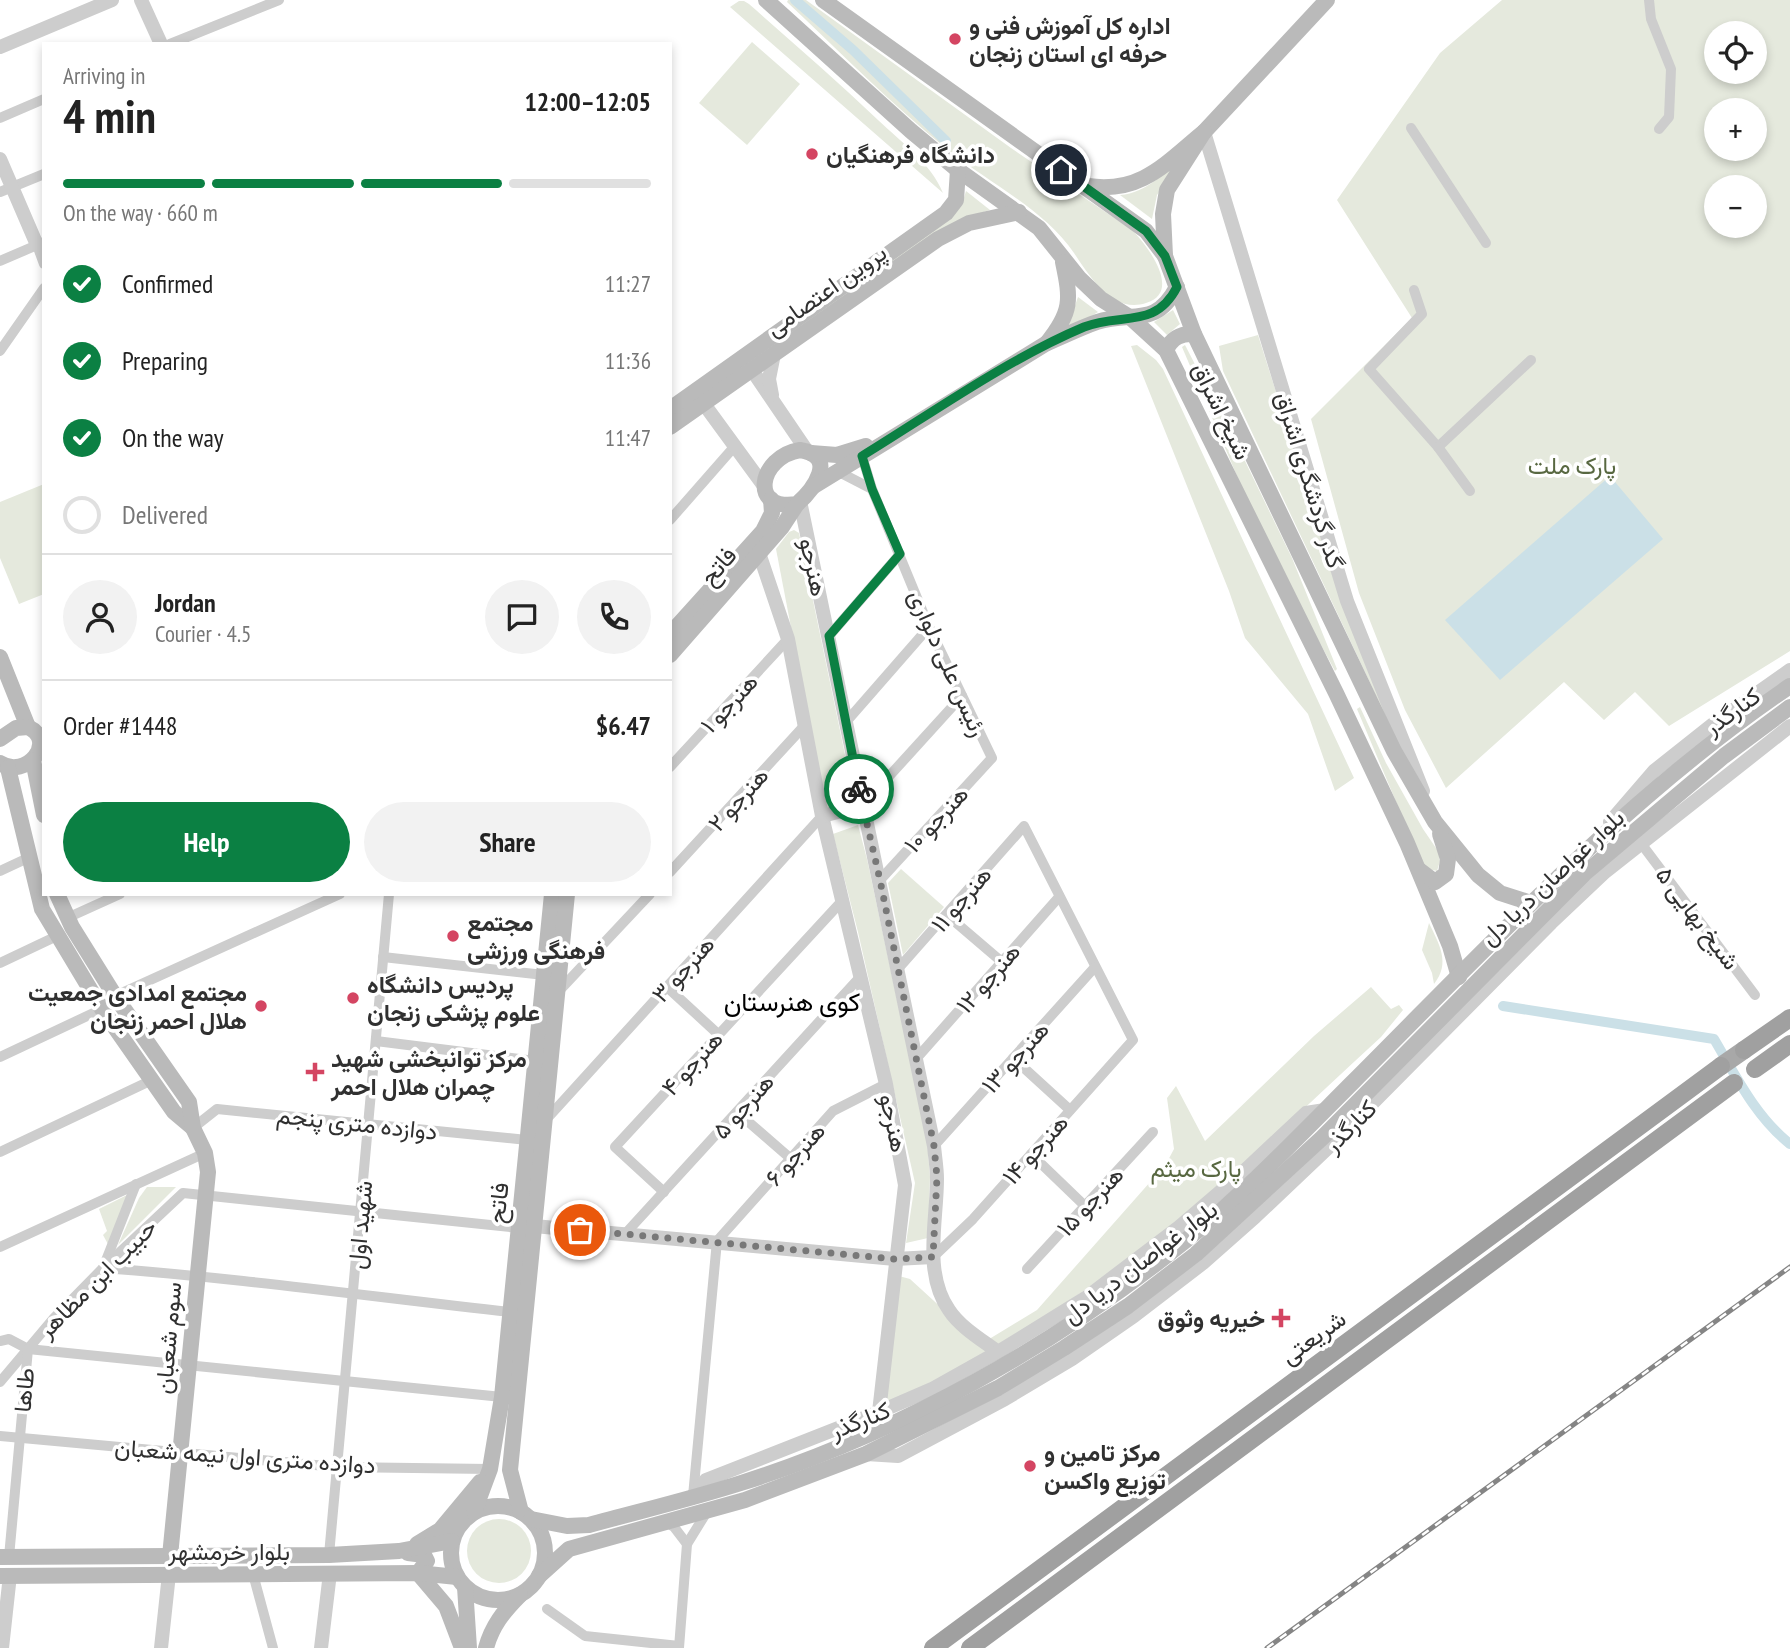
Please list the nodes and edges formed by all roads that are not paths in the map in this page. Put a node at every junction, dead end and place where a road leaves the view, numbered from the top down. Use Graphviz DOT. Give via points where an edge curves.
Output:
graph roads {
  1 [pos="112,0"];
  2 [pos="141,0"];
  3 [pos="279,0"];
  4 [pos="767,0"];
  5 [pos="823,0"];
  6 [pos="1327,0"];
  7 [pos="1649,0"];
  8 [pos="160,42"];
  9 [pos="175,42"];
  10 [pos="0,47"];
  11 [pos="42,100"];
  12 [pos="0,118"];
  13 [pos="1411,128"];
  14 [pos="1659,129"];
  15 [pos="1204,132"];
  16 [pos="0,159"];
  17 [pos="958,170"];
  18 [pos="42,175"];
  19 [pos="1083,185"];
  20 [pos="6,190"];
  21 [pos="1019,212"];
  22 [pos="1486,243"];
  23 [pos="40,244"];
  24 [pos="1165,256"];
  25 [pos="1062,257"];
  26 [pos="0,261"];
  27 [pos="1177,287"];
  28 [pos="1414,290"];
  29 [pos="42,291"];
  30 [pos="1131,318"];
  31 [pos="1194,334"];
  32 [pos="1047,343"];
  33 [pos="1167,350"];
  34 [pos="0,351"];
  35 [pos="774,354"];
  36 [pos="1531,360"];
  37 [pos="748,364"];
  38 [pos="699,397"];
  39 [pos="772,400"];
  40 [pos="672,408"];
  41 [pos="672,425"];
  42 [pos="892,438"];
  43 [pos="734,447"];
  44 [pos="1438,447"];
  45 [pos="809,452"];
  46 [pos="862,456"];
  47 [pos="834,474"];
  48 [pos="814,486"];
  49 [pos="872,489"];
  50 [pos="1470,491"];
  51 [pos="767,492"];
  52 [pos="798,503"];
  53 [pos="672,518"];
  54 [pos="755,549"];
  55 [pos="900,554"];
  56 [pos="929,627"];
  57 [pos="672,632"];
  58 [pos="829,636"];
  59 [pos="788,639"];
  60 [pos="672,653"];
  61 [pos="0,657"];
  62 [pos="1790,670"];
  63 [pos="1790,686"];
  64 [pos="13,688"];
  65 [pos="962,696"];
  66 [pos="1,703"];
  67 [pos="1790,707"];
  68 [pos="846,722"];
  69 [pos="805,725"];
  70 [pos="35,727"];
  71 [pos="1788,732"];
  72 [pos="1,736"];
  73 [pos="39,750"];
  74 [pos="992,758"];
  75 [pos="1729,762"];
  76 [pos="2,765"];
  77 [pos="672,766"];
  78 [pos="38,786"];
  79 [pos="14,794"];
  80 [pos="42,805"];
  81 [pos="862,806"];
  82 [pos="822,816"];
  83 [pos="1436,822"];
  84 [pos="1640,842"];
  85 [pos="1589,847"];
  86 [pos="30,857"];
  87 [pos="1417,868"];
  88 [pos="672,870"];
  89 [pos="0,871"];
  90 [pos="880,880"];
  91 [pos="58,896"];
  92 [pos="116,896"];
  93 [pos="336,896"];
  94 [pos="389,896"];
  95 [pos="551,896"];
  96 [pos="567,896"];
  97 [pos="648,896"];
  98 [pos="1059,897"];
  99 [pos="842,901"];
  100 [pos="1531,904"];
  101 [pos="947,915"];
  102 [pos="67,918"];
  103 [pos="57,936"];
  104 [pos="561,952"];
  105 [pos="383,957"];
  106 [pos="593,957"];
  107 [pos="1002,962"];
  108 [pos="0,963"];
  109 [pos="1096,967"];
  110 [pos="897,970"];
  111 [pos="544,975"];
  112 [pos="860,977"];
  113 [pos="1459,977"];
  114 [pos="667,987"];
  115 [pos="557,993"];
  116 [pos="1755,995"];
  117 [pos="115,996"];
  118 [pos="102,1009"];
  119 [pos="1790,1018"];
  120 [pos="718,1034"];
  121 [pos="376,1041"];
  122 [pos="1790,1044"];
  123 [pos="1744,1050"];
  124 [pos="0,1057"];
  125 [pos="1013,1058"];
  126 [pos="916,1059"];
  127 [pos="535,1061"];
  128 [pos="1721,1066"];
  129 [pos="1755,1069"];
  130 [pos="152,1080"];
  131 [pos="1734,1083"];
  132 [pos="886,1084"];
  133 [pos="1070,1110"];
  134 [pos="1325,1110"];
  135 [pos="737,1112"];
  136 [pos="544,1122"];
  137 [pos="368,1125"];
  138 [pos="193,1128"];
  139 [pos="1153,1132"];
  140 [pos="527,1140"];
  141 [pos="1326,1142"];
  142 [pos="934,1146"];
  143 [pos="0,1152"];
  144 [pos="205,1153"];
  145 [pos="1031,1154"];
  146 [pos="790,1158"];
  147 [pos="136,1184"];
  148 [pos="664,1192"];
  149 [pos="205,1194"];
  150 [pos="1086,1206"];
  151 [pos="362,1211"];
  152 [pos="526,1227"];
  153 [pos="625,1234"];
  154 [pos="717,1241"];
  155 [pos="0,1247"];
  156 [pos="933,1257"];
  157 [pos="895,1259"];
  158 [pos="103,1268"];
  159 [pos="1027,1269"];
  160 [pos="196,1275"];
  161 [pos="354,1295"];
  162 [pos="510,1312"];
  163 [pos="0,1341"];
  164 [pos="28,1349"];
  165 [pos="998,1352"];
  166 [pos="188,1367"];
  167 [pos="0,1382"];
  168 [pos="345,1382"];
  169 [pos="502,1397"];
  170 [pos="879,1412"];
  171 [pos="0,1436"];
  172 [pos="20,1438"];
  173 [pos="180,1452"];
  174 [pos="337,1466"];
  175 [pos="491,1469"];
  176 [pos="693,1496"];
  177 [pos="708,1510"];
  178 [pos="474,1512"];
  179 [pos="526,1516"];
  180 [pos="666,1522"];
  181 [pos="567,1526"];
  182 [pos="452,1541"];
  183 [pos="687,1544"];
  184 [pos="569,1549"];
  185 [pos="399,1551"];
  186 [pos="329,1555"];
  187 [pos="170,1556"];
  188 [pos="5,1557"];
  189 [pos="330,1573"];
  190 [pos="418,1573"];
  191 [pos="169,1574"];
  192 [pos="253,1574"];
  193 [pos="5,1576"];
  194 [pos="539,1576"];
  195 [pos="461,1582"];
  196 [pos="524,1591"];
  197 [pos="547,1609"];
  198 [pos="679,1647"];
  199 [pos="2,1648"];
  200 [pos="161,1648"];
  201 [pos="272,1648"];
  202 [pos="321,1648"];
  203 [pos="463,1648"];
  204 [pos="469,1648"];
  205 [pos="486,1648"];
  206 [pos="933,1648"];
  207 [pos="970,1648"];
  1 -- 10 [label="street"];
  2 -- 8 [label="street"];
  3 -- 9 [label="street"];
  4 -- 17 [label="main road, شیخ اشراق"];
  5 -- 19 [label="main road, شیخ اشراق"];
  6 -- 15 [label="main road"];
  7 -- 14 [label="street" via="1651,19 1671,69 1668,117"];
  11 -- 12 [label="street"];
  13 -- 22 [label="street"];
  15 -- 19 [label="main road" via="1152,175 1130,186 1106,189"];
  15 -- 24 [label="main road" via="1167,190"];
  15 -- 83 [label="street, گدر گردشگری اشراق" via="1347,601"];
  16 -- 20 [label="street"];
  17 -- 21 [label="main road, شیخ اشراق"];
  17 -- 37 [label="main road, پروین اعتصامی" via="956,200 946,213"];
  18 -- 20 [label="street"];
  19 -- 24 [label="main road, شیخ اشراق" via="1146,231"];
  20 -- 23 [label="street"];
  21 -- 25 [label="main road, شیخ اشراق"];
  21 -- 35 [label="main road, پروین اعتصامی" via="969,223 939,239"];
  23 -- 26 [label="street"];
  24 -- 27 [label="main road, شیخ اشراق"];
  25 -- 30 [label="main road, شیخ اشراق" via="1101,299"];
  25 -- 32 [label="main road" via="1070,294 1067,312"];
  27 -- 30 [label="main road" via="1159,311"];
  27 -- 31 [label="main road, شیخ اشراق"];
  28 -- 44 [label="street" via="1422,314 1369,369"];
  29 -- 34 [label="street"];
  30 -- 32 [label="main road" via="1100,321"];
  30 -- 33 [label="main road, شیخ اشراق"];
  31 -- 33 [label="main road" via="1180,335"];
  31 -- 83 [label="main road, شیخ اشراق" via="1394,751"];
  32 -- 42 [label="main road"];
  33 -- 87 [label="main road, شیخ اشراق"];
  35 -- 37 [label="main road, پروین اعتصامی"];
  35 -- 39 [label="street" via="769,379"];
  36 -- 44 [label="street"];
  37 -- 38 [label="main road, پروین اعتصامی"];
  37 -- 39 [label="street"];
  38 -- 40 [label="main road, پروین اعتصامی"];
  38 -- 41 [label="main road, پروین اعتصامی"];
  38 -- 43 [label="street"];
  39 -- 45 [label="street"];
  42 -- 45 [label="main road" via="837,455"];
  42 -- 46 [label="main road"];
  43 -- 51 [label="street"];
  43 -- 53 [label="street"];
  44 -- 50 [label="street"];
  45 -- 48 [label="main road" via="821,468"];
  45 -- 51 [label="main road" via="789,452 777,461 765,477"];
  46 -- 47 [label="main road"];
  46 -- 49 [label="street, رئیس علی دلواری"];
  47 -- 48 [label="main road"];
  47 -- 49 [label="street" via="844,474"];
  48 -- 52 [label="main road"];
  49 -- 55 [label="street, رئیس علی دلواری"];
  51 -- 52 [label="main road" via="782,505"];
  51 -- 54 [label="main road, فاتح" via="772,513"];
  52 -- 54 [label="main road, فاتح" via="782,527"];
  52 -- 58 [label="street, هنرجو"];
  54 -- 57 [label="main road, فاتح"];
  54 -- 59 [label="street, هنرجو"];
  54 -- 60 [label="main road, فاتح"];
  55 -- 56 [label="street, رئیس علی دلواری"];
  55 -- 58 [label="street"];
  56 -- 65 [label="street, رئیس علی دلواری"];
  56 -- 68 [label="street"];
  58 -- 68 [label="street, هنرجو"];
  59 -- 69 [label="street, هنرجو"];
  59 -- 77 [label="street, هنرجو ۱"];
  61 -- 64 [label="main road"];
  62 -- 85 [label="street, کنارگذر" via="1654,771"];
  63 -- 85 [label="main road, بلوار غواصان دریا دل" via="1711,744"];
  64 -- 66 [label="main road" via="12,696"];
  64 -- 70 [label="main road"];
  65 -- 74 [label="street, رئیس علی دلواری"];
  65 -- 81 [label="street"];
  67 -- 75 [label="main road, بلوار غواصان دریا دل"];
  68 -- 81 [label="street, هنرجو"];
  69 -- 82 [label="street, هنرجو"];
  69 -- 88 [label="street, هنرجو ۲"];
  70 -- 72 [label="main road" via="16,728"];
  70 -- 73 [label="main road"];
  71 -- 75 [label="street, کنارگذر"];
  73 -- 76 [label="main road" via="16,768"];
  73 -- 78 [label="main road"];
  74 -- 90 [label="street, هنرجو ۱۰"];
  75 -- 84 [label="street, کنارگذر"];
  75 -- 141 [label="main road, بلوار غواصان دریا دل" via="1661,807 1576,882"];
  76 -- 79 [label="main road, سوم شعبان"];
  78 -- 79 [label="main road" via="27,780"];
  78 -- 80 [label="main road"];
  79 -- 86 [label="main road, سوم شعبان"];
  81 -- 82 [label="street"];
  81 -- 90 [label="street, هنرجو"];
  82 -- 99 [label="street, هنرجو"];
  82 -- 114 [label="street, هنرجو ۳"];
  83 -- 87 [label="main road" via="1448,859 1446,874 1435,882"];
  83 -- 100 [label="main road, شیخ اشراق" via="1478,875 1500,892"];
  84 -- 116 [label="street, شیخ بهایی ۵"];
  84 -- 141 [label="street, کنارگذر"];
  85 -- 100 [label="main road, بلوار غواصان دریا دل"];
  86 -- 89 [label="street"];
  86 -- 103 [label="main road, سوم شعبان" via="42,909"];
  87 -- 113 [label="main road, شیخ اشراق"];
  90 -- 110 [label="street, هنرجو"];
  91 -- 102 [label="main road, سوم شعبان"];
  92 -- 102 [label="street"];
  93 -- 117 [label="street"];
  94 -- 105 [label="street, شهید اول"];
  95 -- 111 [label="main road, فاتح"];
  96 -- 104 [label="main road, فاتح"];
  97 -- 106 [label="street"];
  98 -- 101 [label="street, هنرجو ۱۱" via="1024,826"];
  98 -- 107 [label="street, هنرجو ۱۲"];
  98 -- 109 [label="street"];
  99 -- 112 [label="street, هنرجو"];
  99 -- 120 [label="street, هنرجو ۴"];
  100 -- 113 [label="main road, بلوار غواصان دریا دل"];
  101 -- 107 [label="street"];
  101 -- 110 [label="street, هنرجو ۱۱"];
  102 -- 117 [label="main road, سوم شعبان"];
  103 -- 108 [label="street"];
  103 -- 118 [label="main road, سوم شعبان"];
  104 -- 106 [label="street" via="582,959"];
  104 -- 115 [label="main road, فاتح"];
  105 -- 111 [label="street"];
  105 -- 121 [label="street, شهید اول"];
  106 -- 115 [label="street"];
  107 -- 126 [label="street, هنرجو ۱۲"];
  109 -- 125 [label="street, هنرجو ۱۳"];
  109 -- 133 [label="street, هنرجو ۱۴" via="1133,1040"];
  110 -- 126 [label="street, هنرجو"];
  111 -- 127 [label="main road, فاتح"];
  112 -- 132 [label="street, هنرجو"];
  112 -- 135 [label="street, هنرجو ۵"];
  113 -- 134 [label="main road, بلوار غواصان دریا دل"];
  114 -- 120 [label="street"];
  114 -- 136 [label="street, هنرجو ۳"];
  115 -- 136 [label="main road, فاتح"];
  117 -- 138 [label="main road, سوم شعبان" via="189,1102"];
  118 -- 124 [label="street"];
  118 -- 130 [label="main road, سوم شعبان"];
  119 -- 123 [label="highway"];
  120 -- 148 [label="street, هنرجو ۴" via="615,1147"];
  121 -- 127 [label="street"];
  121 -- 137 [label="street, شهید اول"];
  122 -- 129 [label="highway"];
  123 -- 128 [label="main road"];
  125 -- 133 [label="street"];
  125 -- 142 [label="street, هنرجو ۱۳"];
  126 -- 142 [label="street, هنرجو"];
  127 -- 140 [label="main road, فاتح"];
  128 -- 206 [label="highway, شریعتی"];
  129 -- 131 [label="main road"];
  130 -- 138 [label="main road, سوم شعبان" via="174,1112"];
  130 -- 143 [label="street"];
  131 -- 207 [label="highway, شریعتی"];
  132 -- 146 [label="street, هنرجو ۶" via="833,1111"];
  132 -- 157 [label="street, هنرجو" via="905,1185"];
  133 -- 145 [label="street, هنرجو ۱۴"];
  134 -- 165 [label="street, کنارگذر" via="1306,1113 1179,1227 1087,1297"];
  134 -- 176 [label="main road, بلوار غواصان دریا دل" via="1186,1241 1118,1292 990,1373 859,1438 762,1476"];
  135 -- 146 [label="street"];
  135 -- 148 [label="street, هنرجو ۵"];
  136 -- 152 [label="main road, فاتح"];
  137 -- 138 [label="street, دوازده متری پنجم" via="217,1109"];
  137 -- 140 [label="street, دوازده متری پنجم"];
  137 -- 151 [label="street, شهید اول"];
  138 -- 144 [label="main road, سوم شعبان"];
  139 -- 150 [label="street, هنرجو ۱۵"];
  140 -- 152 [label="main road, فاتح"];
  141 -- 177 [label="main road, بلوار غواصان دریا دل" via="1128,1306 998,1388 866,1454"];
  142 -- 156 [label="street, هنرجو"];
  144 -- 147 [label="street"];
  144 -- 149 [label="main road, سوم شعبان"];
  145 -- 150 [label="street"];
  145 -- 156 [label="street, هنرجو ۱۴"];
  146 -- 154 [label="street, هنرجو ۶"];
  147 -- 155 [label="street"];
  147 -- 158 [label="street"];
  148 -- 153 [label="street, هنرجو ۵"];
  149 -- 151 [label="street"];
  149 -- 158 [label="street, حبیب ابن مظاهر" via="183,1193"];
  149 -- 160 [label="main road, سوم شعبان"];
  150 -- 159 [label="street, هنرجو ۱۵"];
  151 -- 152 [label="street"];
  151 -- 161 [label="street, شهید اول"];
  152 -- 153 [label="street"];
  152 -- 162 [label="main road, فاتح"];
  152 -- 179 [label="main road, فاتح" via="510,1470"];
  153 -- 154 [label="street"];
  154 -- 157 [label="street"];
  154 -- 176 [label="street"];
  156 -- 157 [label="street"];
  156 -- 165 [label="street, هنرجو" via="936,1285 949,1311"];
  157 -- 170 [label="street, هنرجو"];
  158 -- 160 [label="street"];
  158 -- 164 [label="street, حبیب ابن مظاهر"];
  160 -- 161 [label="street"];
  160 -- 166 [label="main road, سوم شعبان"];
  161 -- 162 [label="street"];
  161 -- 168 [label="street, شهید اول"];
  162 -- 169 [label="main road, فاتح"];
  163 -- 164 [label="street" via="9,1339"];
  164 -- 166 [label="street"];
  164 -- 167 [label="street, حبیب ابن مظاهر"];
  164 -- 172 [label="street, طاها"];
  165 -- 170 [label="street, کنارگذر"];
  166 -- 168 [label="street"];
  166 -- 173 [label="main road, سوم شعبان"];
  168 -- 169 [label="street"];
  168 -- 174 [label="street, شهید اول"];
  169 -- 175 [label="main road, فاتح"];
  170 -- 176 [label="street, کنارگذر" via="706,1480"];
  171 -- 172 [label="street, دوازده متری اول نیمه شعبان"];
  172 -- 173 [label="street, دوازده متری اول نیمه شعبان"];
  172 -- 188 [label="street, طاها"];
  173 -- 174 [label="street, دوازده متری اول نیمه شعبان"];
  173 -- 187 [label="main road, سوم شعبان"];
  174 -- 175 [label="street, دوازده متری اول نیمه شعبان"];
  174 -- 186 [label="street, شهید اول"];
  175 -- 178 [label="main road, فاتح"];
  175 -- 185 [label="main road" via="440,1530"];
  176 -- 181 [label="main road, بلوار غواصان دریا دل" via="589,1525"];
  177 -- 180 [label="main road, بلوار غواصان دریا دل"];
  177 -- 183 [label="street"];
  178 -- 179 [label="main road" via="497,1506"];
  178 -- 182 [label="main road"];
  179 -- 181 [label="main road, بلوار غواصان دریا دل"];
  179 -- 194 [label="main road" via="543,1540"];
  180 -- 183 [label="street"];
  180 -- 184 [label="main road, بلوار غواصان دریا دل"];
  181 -- 184 [label="main road" via="560,1538"];
  182 -- 185 [label="main road, بلوار خرمشهر"];
  182 -- 195 [label="main road" via="451,1553"];
  183 -- 198 [label="street"];
  184 -- 194 [label="main road, بلوار غواصان دریا دل"];
  185 -- 186 [label="main road, بلوار خرمشهر"];
  185 -- 190 [label="main road" via="424,1555 427,1560"];
  186 -- 187 [label="main road, بلوار خرمشهر"];
  187 -- 188 [label="main road, بلوار خرمشهر"];
  189 -- 190 [label="main road, بلوار خرمشهر"];
  189 -- 192 [label="main road, بلوار خرمشهر"];
  189 -- 202 [label="street"];
  190 -- 195 [label="main road, بلوار خرمشهر"];
  190 -- 203 [label="main road" via="446,1605"];
  191 -- 192 [label="main road, بلوار خرمشهر"];
  191 -- 193 [label="main road, بلوار خرمشهر"];
  191 -- 200 [label="street"];
  192 -- 201 [label="street"];
  193 -- 199 [label="street"];
  194 -- 196 [label="main road"];
  195 -- 196 [label="main road" via="498,1600"];
  195 -- 204 [label="main road"];
  196 -- 205 [label="main road" via="491,1629"];
  197 -- 198 [label="street" via="586,1636"];
}
